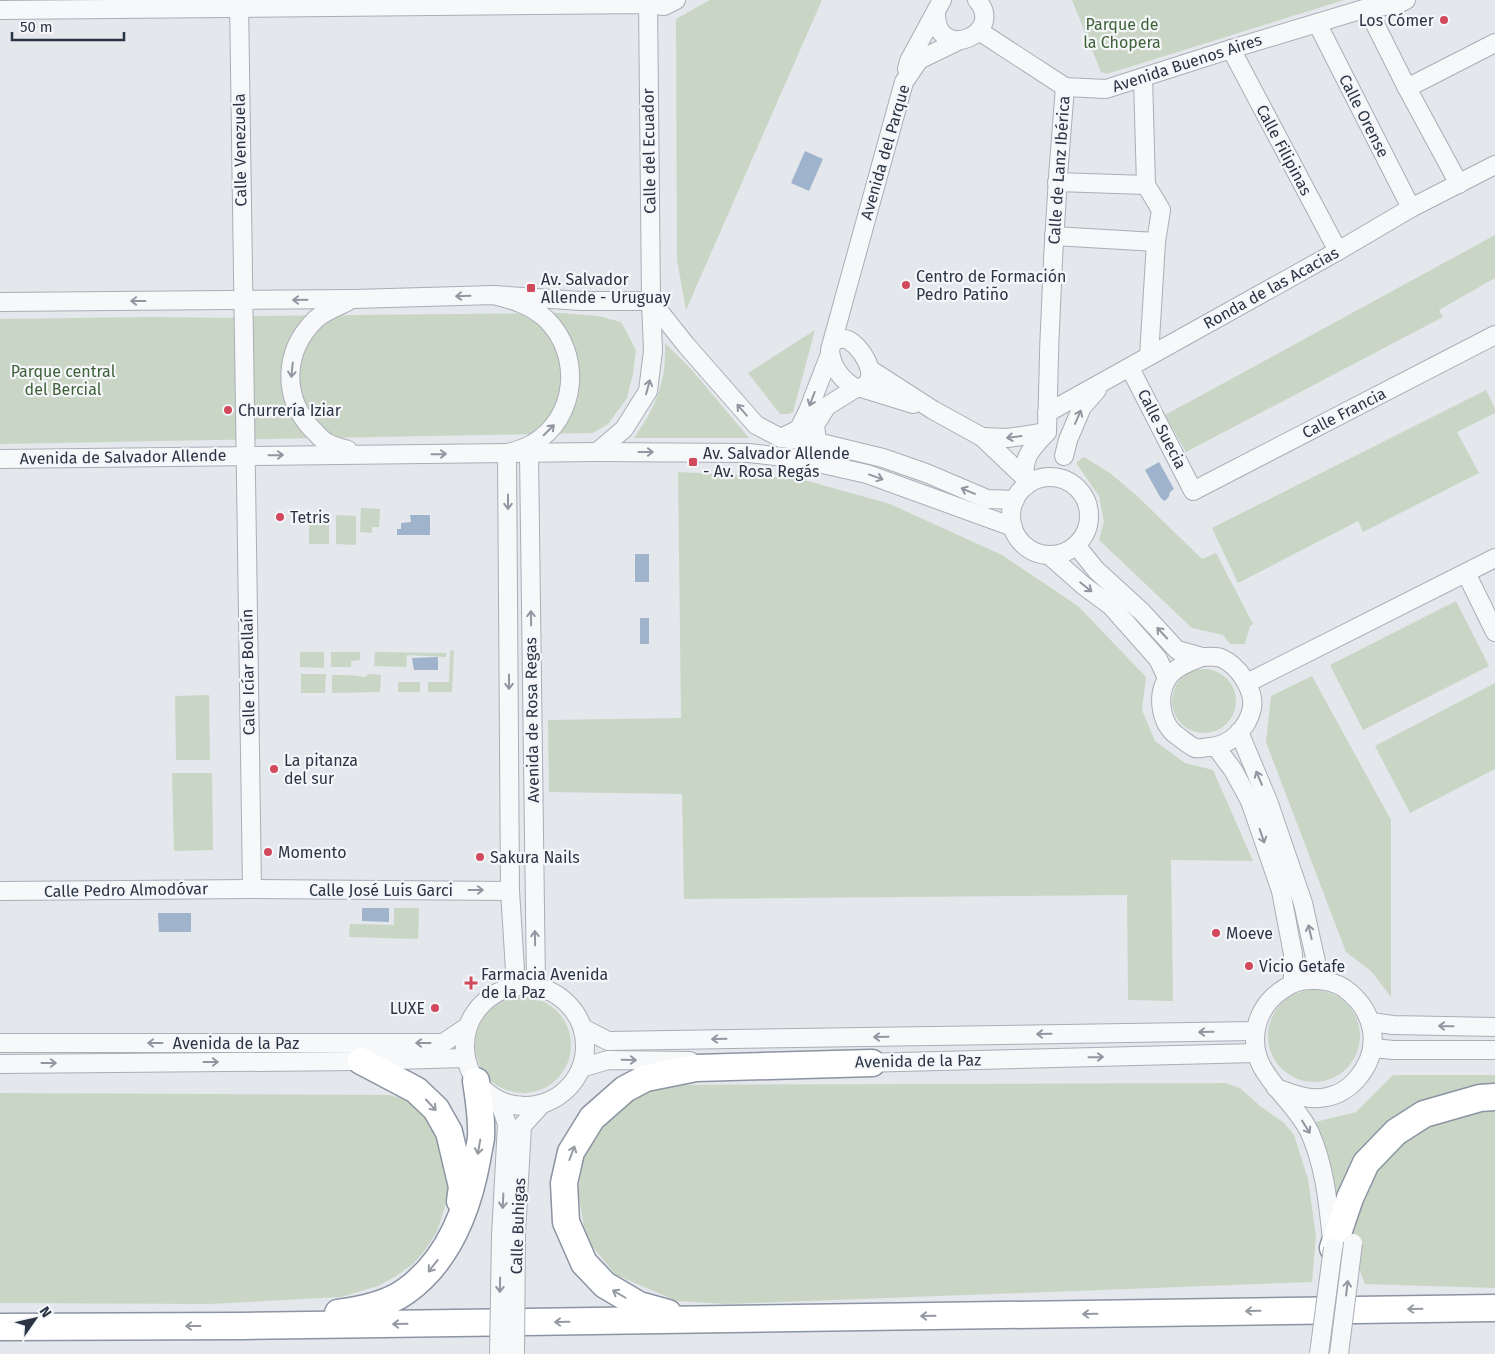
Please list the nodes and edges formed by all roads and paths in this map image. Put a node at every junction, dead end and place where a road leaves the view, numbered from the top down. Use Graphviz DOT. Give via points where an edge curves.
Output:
graph roads {
  1 [pos="676,0"];
  2 [pos="978,0"];
  3 [pos="648,2"];
  4 [pos="1399,2"];
  5 [pos="239,4"];
  6 [pos="939,6"];
  7 [pos="1367,8"];
  8 [pos="0,10"];
  9 [pos="1316,23"];
  10 [pos="979,31"];
  11 [pos="960,40"];
  12 [pos="1495,43"];
  13 [pos="1231,49"];
  14 [pos="1142,78"];
  15 [pos="904,82"];
  16 [pos="1065,87"];
  17 [pos="1407,88"];
  18 [pos="1495,165"];
  19 [pos="1057,182"];
  20 [pos="1146,184"];
  21 [pos="1459,184"];
  22 [pos="1411,208"];
  23 [pos="1054,236"];
  24 [pos="1156,242"];
  25 [pos="1338,251"];
  26 [pos="846,292"];
  27 [pos="494,295"];
  28 [pos="354,299"];
  29 [pos="242,300"];
  30 [pos="0,302"];
  31 [pos="651,302"];
  32 [pos="1495,335"];
  33 [pos="852,342"];
  34 [pos="832,348"];
  35 [pos="1149,356"];
  36 [pos="1130,368"];
  37 [pos="871,370"];
  38 [pos="1102,384"];
  39 [pos="858,388"];
  40 [pos="933,410"];
  41 [pos="1047,413"];
  42 [pos="1047,432"];
  43 [pos="982,437"];
  44 [pos="781,438"];
  45 [pos="817,442"];
  46 [pos="597,452"];
  47 [pos="507,453"];
  48 [pos="529,453"];
  49 [pos="362,454"];
  50 [pos="246,456"];
  51 [pos="1064,456"];
  52 [pos="0,459"];
  53 [pos="1025,481"];
  54 [pos="1075,487"];
  55 [pos="1194,491"];
  56 [pos="1015,500"];
  57 [pos="1013,527"];
  58 [pos="1076,545"];
  59 [pos="1049,555"];
  60 [pos="1495,558"];
  61 [pos="1466,573"];
  62 [pos="1495,632"];
  63 [pos="1202,657"];
  64 [pos="1167,678"];
  65 [pos="1247,683"];
  66 [pos="1239,732"];
  67 [pos="1216,747"];
  68 [pos="252,888"];
  69 [pos="0,891"];
  70 [pos="510,891"];
  71 [pos="1320,980"];
  72 [pos="1293,983"];
  73 [pos="516,986"];
  74 [pos="536,986"];
  75 [pos="1371,1022"];
  76 [pos="467,1027"];
  77 [pos="1495,1027"];
  78 [pos="583,1028"];
  79 [pos="1255,1031"];
  80 [pos="0,1043"];
  81 [pos="1373,1048"];
  82 [pos="1495,1050"];
  83 [pos="1256,1053"];
  84 [pos="361,1061"];
  85 [pos="872,1063"];
  86 [pos="0,1064"];
  87 [pos="581,1068"];
  88 [pos="470,1070"];
  89 [pos="1276,1088"];
  90 [pos="1495,1097"];
  91 [pos="499,1101"];
  92 [pos="541,1105"];
  93 [pos="1495,1110"];
  94 [pos="458,1224"];
  95 [pos="508,1235"];
  96 [pos="1343,1245"];
  97 [pos="1495,1303"];
  98 [pos="1464,1308"];
  99 [pos="1495,1308"];
  100 [pos="716,1319"];
  101 [pos="242,1326"];
  102 [pos="0,1327"];
  103 [pos="499,1354"];
  104 [pos="515,1354"];
  105 [pos="1319,1354"];
  106 [pos="1339,1354"];
  1 -- 3 [label="street" via="664,6"];
  2 -- 10 [label="street" via="984,17"];
  3 -- 5 [label="street" via="438,7"];
  3 -- 31 [label="street, Calle del Ecuador"];
  4 -- 7 [label="street, Avenida Buenos Aires"];
  5 -- 8 [label="street"];
  5 -- 29 [label="street, Calle Venezuela"];
  6 -- 11 [label="street" via="938,26 941,32"];
  6 -- 15 [label="street" via="909,61"];
  7 -- 9 [label="street, Avenida Buenos Aires"];
  7 -- 17 [label="street"];
  9 -- 13 [label="street, Avenida Buenos Aires"];
  9 -- 22 [label="street, Calle Orense"];
  10 -- 11 [label="street, Avenida del Parque"];
  10 -- 16 [label="street"];
  11 -- 15 [label="street, Avenida del Parque" via="919,60"];
  12 -- 17 [label="street"];
  13 -- 14 [label="street, Avenida Buenos Aires"];
  13 -- 25 [label="street, Calle Filipinas"];
  14 -- 16 [label="street, Avenida Buenos Aires" via="1106,89"];
  14 -- 20 [label="street"];
  15 -- 26 [label="street, Avenida del Parque"];
  16 -- 19 [label="street, Calle de Lanz Ibérica"];
  17 -- 21 [label="street"];
  18 -- 21 [label="street, Ronda de las Acacias"];
  19 -- 20 [label="street"];
  19 -- 23 [label="street, Calle de Lanz Ibérica"];
  20 -- 24 [label="street" via="1161,210"];
  21 -- 22 [label="street, Ronda de las Acacias"];
  22 -- 25 [label="street, Ronda de las Acacias"];
  23 -- 24 [label="street"];
  23 -- 41 [label="street, Calle de Lanz Ibérica"];
  24 -- 35 [label="street"];
  25 -- 35 [label="street, Ronda de las Acacias"];
  26 -- 33 [label="street, Avenida del Parque" via="846,327"];
  26 -- 34 [label="street, Avenida del Parque"];
  27 -- 28 [label="street, Avenida de Salvador Allende, one-way"];
  27 -- 31 [label="street, Avenida de Salvador Allende"];
  47 -- 27 [label="street, Avenida de Salvador Allende, one-way" via="534,443 556,422 567,401 570,373 564,344 546,319 521,302"];
  28 -- 29 [label="street, Avenida de Salvador Allende, one-way"];
  28 -- 49 [label="street, Avenida de Salvador Allende, one-way" via="317,318 304,333 295,349 290,386 304,422 326,443"];
  29 -- 30 [label="street, Avenida de Salvador Allende, one-way"];
  29 -- 50 [label="street, Avenida de Salvador Allende"];
  44 -- 31 [label="street, one-way" via="756,425"];
  46 -- 31 [label="street, Calle del Ecuador, one-way" via="624,429 648,391 653,351"];
  32 -- 55 [label="street, Calle Francia"];
  33 -- 34 [label="street" via="844,338"];
  33 -- 37 [label="street"];
  34 -- 39 [label="street" via="836,369 842,378"];
  34 -- 44 [label="street, Avenida del Parque, one-way" via="799,429"];
  35 -- 36 [label="street, Ronda de las Acacias"];
  36 -- 38 [label="street, Ronda de las Acacias"];
  36 -- 55 [label="street, Calle Suecia"];
  37 -- 39 [label="street" via="869,381"];
  37 -- 40 [label="street"];
  38 -- 41 [label="street, Ronda de las Acacias"];
  51 -- 38 [label="street, one-way" via="1082,407"];
  39 -- 40 [label="street"];
  39 -- 45 [label="street" via="827,406 814,425"];
  40 -- 43 [label="street"];
  41 -- 42 [label="street, Calle de Lanz Ibérica"];
  42 -- 43 [label="street, one-way" via="1008,438"];
  42 -- 51 [label="street"];
  42 -- 53 [label="street" via="1028,452 1023,471"];
  43 -- 53 [label="street"];
  44 -- 45 [label="street"];
  56 -- 45 [label="street, one-way" via="987,499 883,458"];
  46 -- 48 [label="street, Avenida de Salvador Allende"];
  46 -- 57 [label="street, Avenida de Salvador Allende, one-way" via="749,453 800,458 867,474"];
  47 -- 48 [label="street, Avenida de Salvador Allende"];
  49 -- 47 [label="street, Avenida de Salvador Allende, one-way"];
  47 -- 70 [label="street, Avenida de Rosa Regas, one-way"];
  74 -- 48 [label="street, Avenida de Rosa Regas, one-way"];
  50 -- 49 [label="street, Avenida de Salvador Allende, one-way"];
  50 -- 52 [label="street, Avenida de Salvador Allende"];
  50 -- 68 [label="street, Calle Icíar Bollaín"];
  51 -- 54 [label="street"];
  53 -- 54 [label="street" via="1051,478"];
  53 -- 56 [label="street"];
  54 -- 58 [label="street" via="1082,494 1088,511 1086,529"];
  56 -- 57 [label="street"];
  57 -- 59 [label="street" via="1030,550"];
  58 -- 59 [label="street" via="1059,554"];
  63 -- 58 [label="street, one-way" via="1177,650 1096,570"];
  59 -- 64 [label="street, one-way" via="1110,606 1158,659"];
  60 -- 61 [label="street"];
  61 -- 62 [label="street"];
  61 -- 65 [label="street"];
  63 -- 64 [label="street" via="1180,667"];
  63 -- 65 [label="street" via="1220,658 1236,668"];
  64 -- 67 [label="street" via="1161,694 1163,717 1175,735 1195,748"];
  65 -- 66 [label="street" via="1252,707"];
  66 -- 67 [label="street" via="1231,742"];
  71 -- 66 [label="street, one-way" via="1303,903 1268,801"];
  67 -- 72 [label="street, one-way" via="1250,801 1281,891 1293,954"];
  68 -- 69 [label="street, Calle Pedro Almodóvar"];
  68 -- 70 [label="street, Calle José Luis Garci, one-way"];
  70 -- 73 [label="street, Avenida de Rosa Regas"];
  71 -- 72 [label="street"];
  71 -- 75 [label="street" via="1342,987 1360,1002"];
  72 -- 79 [label="street" via="1275,994 1262,1011"];
  73 -- 74 [label="street"];
  73 -- 76 [label="street" via="492,995 476,1010"];
  74 -- 78 [label="street" via="558,995 577,1015"];
  77 -- 75 [label="street, one-way"];
  75 -- 81 [label="street"];
  76 -- 80 [label="street, Avenida de la Paz, one-way" via="443,1043"];
  76 -- 88 [label="street"];
  79 -- 78 [label="street, Avenida de la Paz, one-way" via="608,1041"];
  78 -- 87 [label="street" via="585,1042"];
  79 -- 83 [label="street"];
  81 -- 82 [label="street"];
  81 -- 89 [label="street" via="1360,1076 1350,1087 1329,1097 1306,1098"];
  85 -- 83 [label="street, Avenida de la Paz, one-way"];
  83 -- 89 [label="street"];
  86 -- 84 [label="street, Avenida de la Paz, one-way"];
  84 -- 88 [label="street, Avenida de la Paz"];
  84 -- 94 [label="highway, one-way" via="416,1090 436,1109 449,1132 462,1187"];
  87 -- 85 [label="street, Avenida de la Paz, one-way" via="608,1060"];
  100 -- 85 [label="highway, one-way" via="639,1305 605,1285 584,1263 566,1222 564,1183 576,1143 592,1118 625,1089 646,1078 696,1068"];
  87 -- 92 [label="street" via="576,1079 558,1097"];
  88 -- 91 [label="street"];
  88 -- 94 [label="highway, one-way" via="480,1101 481,1138 472,1184"];
  89 -- 96 [label="street, one-way" via="1309,1132 1324,1173"];
  90 -- 96 [label="highway" via="1480,1098 1424,1114 1396,1132 1366,1163 1350,1198"];
  91 -- 92 [label="street" via="520,1107"];
  91 -- 95 [label="street, Calle Buhigas, one-way" via="507,1124"];
  92 -- 95 [label="street, Calle Buhigas" via="522,1126"];
  93 -- 96 [label="highway" via="1437,1122 1399,1150 1368,1184"];
  94 -- 101 [label="highway, one-way" via="445,1250 426,1274 405,1292 382,1303 359,1310"];
  95 -- 103 [label="street, Calle Buhigas, one-way, bridge"];
  95 -- 104 [label="street, Calle Buhigas, bridge"];
  96 -- 105 [label="street, bridge"];
  106 -- 96 [label="street, one-way, bridge"];
  97 -- 98 [label="highway"];
  98 -- 99 [label="highway"];
  98 -- 100 [label="highway, one-way"];
  100 -- 101 [label="highway, one-way"];
  101 -- 102 [label="highway, one-way"];
}
